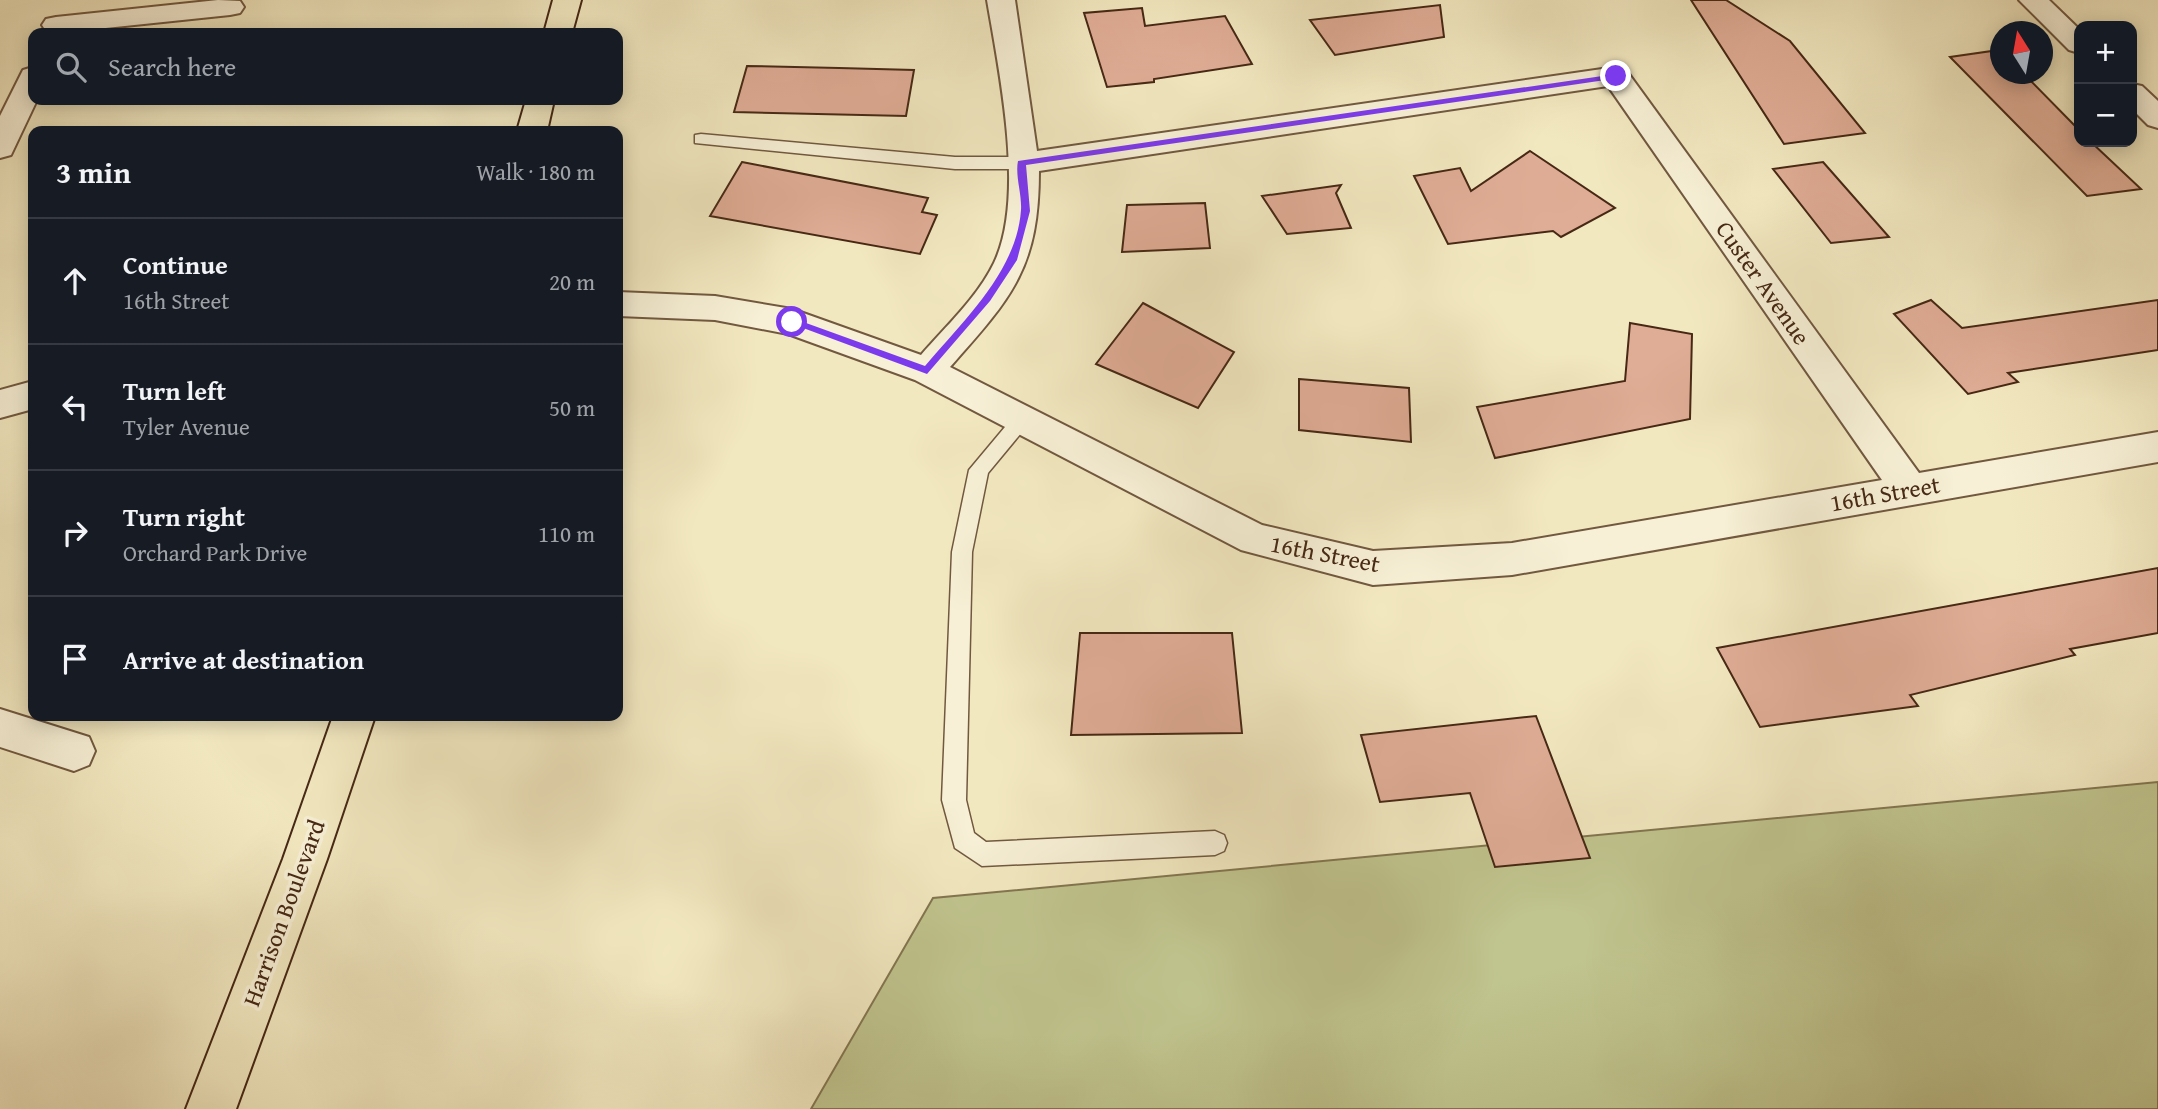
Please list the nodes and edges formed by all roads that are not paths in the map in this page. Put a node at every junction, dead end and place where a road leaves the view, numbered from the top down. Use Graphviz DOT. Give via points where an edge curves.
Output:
graph roads {
  1 [pos="68,0"];
  2 [pos="567,0"];
  3 [pos="1001,0"];
  4 [pos="2033,0"];
  5 [pos="230,7"];
  6 [pos="55,28"];
  7 [pos="63,28"];
  8 [pos="559,28"];
  9 [pos="2074,39"];
  10 [pos="28,87"];
  11 [pos="2137,98"];
  12 [pos="539,105"];
  13 [pos="2158,118"];
  14 [pos="533,126"];
  15 [pos="701,139"];
  16 [pos="0,148"];
  17 [pos="1022,163"];
  18 [pos="623,304"];
  19 [pos="927,370"];
  20 [pos="28,396"];
  21 [pos="0,404"];
  22 [pos="1022,420"];
  23 [pos="2158,447"];
  24 [pos="1910,490"];
  25 [pos="352,721"];
  26 [pos="0,728"];
  27 [pos="74,751"];
  28 [pos="1214,843"];
  29 [pos="211,1109"];
  1 -- 6 [label="street"];
  2 -- 8 [label="main road"];
  3 -- 17 [label="street"];
  4 -- 9 [label="street"];
  5 -- 7 [label="street"];
  10 -- 16 [label="street"];
  11 -- 13 [label="street"];
  12 -- 14 [label="main road"];
  15 -- 17 [label="lane" via="955,163"];
  17 -- 19 [label="street" via="1025,211 1012,260 987,299"];
  17 -- 24 [label="street, Custer Avenue" via="1616,76"];
  18 -- 19 [label="street, 16th Street" via="715,308 792,322"];
  19 -- 22 [label="street, 16th Street"];
  20 -- 21 [label="street"];
  22 -- 24 [label="street, 16th Street" via="1254,539 1373,568 1512,559"];
  22 -- 28 [label="lane" via="979,470 962,552 954,800 964,840 982,854"];
  23 -- 24 [label="street, 16th Street"];
  25 -- 29 [label="main road, Harrison Boulevard"];
  26 -- 27 [label="street"];
}
